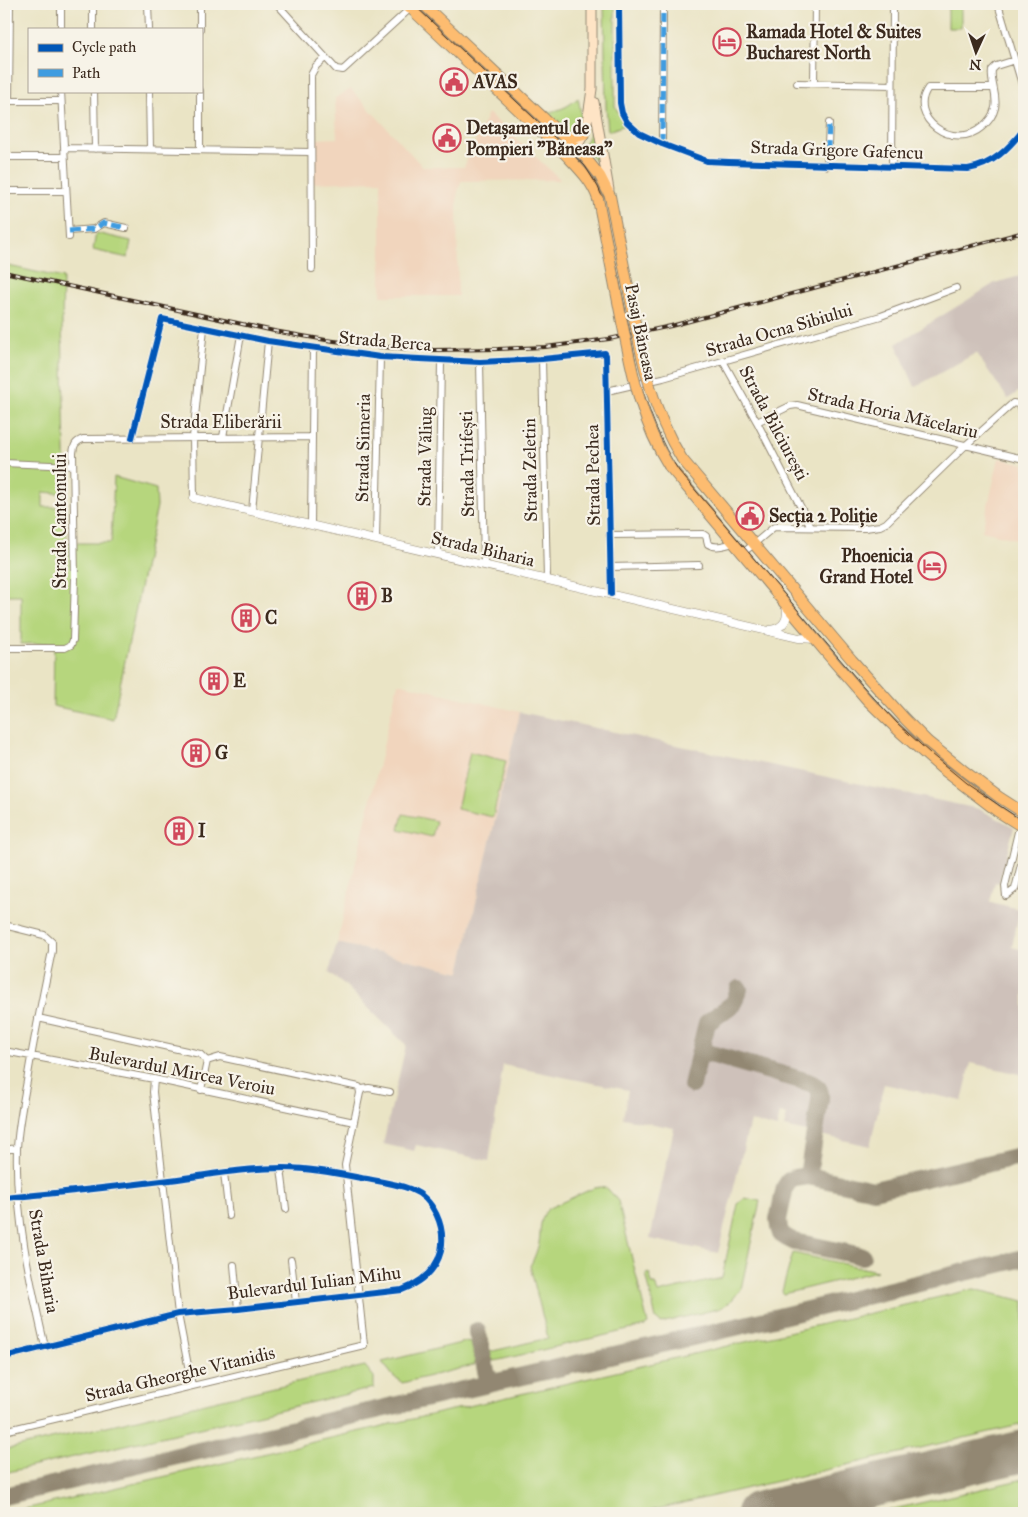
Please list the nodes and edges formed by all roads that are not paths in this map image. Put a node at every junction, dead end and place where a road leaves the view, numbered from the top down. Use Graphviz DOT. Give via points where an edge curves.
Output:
graph roads {
  1 [pos="10,4"];
  2 [pos="60,4"];
  3 [pos="93,4"];
  4 [pos="148,4"];
  5 [pos="200,4"];
  6 [pos="277,4"];
  7 [pos="423,4"];
  8 [pos="592,4"];
  9 [pos="619,4"];
  10 [pos="663,4"];
  11 [pos="815,4"];
  12 [pos="893,4"];
  13 [pos="998,4"];
  14 [pos="410,5"];
  15 [pos="61,28"];
  16 [pos="93,28"];
  17 [pos="149,28"];
  18 [pos="200,28"];
  19 [pos="7,40"];
  20 [pos="325,58"];
  21 [pos="1015,60"];
  22 [pos="797,83"];
  23 [pos="814,83"];
  24 [pos="892,85"];
  25 [pos="993,88"];
  26 [pos="592,89"];
  27 [pos="1024,91"];
  28 [pos="61,92"];
  29 [pos="94,92"];
  30 [pos="149,92"];
  31 [pos="200,92"];
  32 [pos="6,101"];
  33 [pos="61,101"];
  34 [pos="829,123"];
  35 [pos="1024,129"];
  36 [pos="584,134"];
  37 [pos="563,136"];
  38 [pos="662,144"];
  39 [pos="64,148"];
  40 [pos="95,149"];
  41 [pos="577,149"];
  42 [pos="150,150"];
  43 [pos="200,150"];
  44 [pos="310,152"];
  45 [pos="4,157"];
  46 [pos="64,157"];
  47 [pos="570,159"];
  48 [pos="828,166"];
  49 [pos="892,167"];
  50 [pos="4,191"];
  51 [pos="66,191"];
  52 [pos="610,196"];
  53 [pos="126,228"];
  54 [pos="312,269"];
  55 [pos="956,288"];
  56 [pos="204,328"];
  57 [pos="242,336"];
  58 [pos="268,340"];
  59 [pos="313,348"];
  60 [pos="606,355"];
  61 [pos="380,358"];
  62 [pos="542,359"];
  63 [pos="441,361"];
  64 [pos="723,361"];
  65 [pos="480,362"];
  66 [pos="607,392"];
  67 [pos="1024,414"];
  68 [pos="757,422"];
  69 [pos="193,437"];
  70 [pos="223,437"];
  71 [pos="258,437"];
  72 [pos="311,437"];
  73 [pos="132,438"];
  74 [pos="966,445"];
  75 [pos="1024,459"];
  76 [pos="4,463"];
  77 [pos="73,466"];
  78 [pos="194,498"];
  79 [pos="252,511"];
  80 [pos="311,525"];
  81 [pos="811,527"];
  82 [pos="610,535"];
  83 [pos="376,540"];
  84 [pos="734,542"];
  85 [pos="754,544"];
  86 [pos="743,553"];
  87 [pos="438,554"];
  88 [pos="484,565"];
  89 [pos="699,565"];
  90 [pos="610,567"];
  91 [pos="547,579"];
  92 [pos="611,594"];
  93 [pos="786,604"];
  94 [pos="766,630"];
  95 [pos="815,639"];
  96 [pos="4,648"];
  97 [pos="1024,813"];
  98 [pos="1024,827"];
  99 [pos="1024,852"];
  100 [pos="4,925"];
  101 [pos="38,1018"];
  102 [pos="4,1051"];
  103 [pos="31,1056"];
  104 [pos="207,1061"];
  105 [pos="154,1079"];
  106 [pos="201,1090"];
  107 [pos="390,1092"];
  108 [pos="360,1093"];
  109 [pos="354,1122"];
  110 [pos="17,1148"];
  111 [pos="4,1150"];
  112 [pos="281,1168"];
  113 [pos="224,1173"];
  114 [pos="347,1175"];
  115 [pos="163,1181"];
  116 [pos="18,1197"];
  117 [pos="4,1198"];
  118 [pos="286,1209"];
  119 [pos="229,1216"];
  120 [pos="291,1260"];
  121 [pos="234,1265"];
  122 [pos="359,1294"];
  123 [pos="296,1302"];
  124 [pos="238,1309"];
  125 [pos="178,1314"];
  126 [pos="45,1347"];
  127 [pos="4,1357"];
  128 [pos="192,1386"];
  129 [pos="4,1432"];
  1 -- 19 [label="street"];
  2 -- 15 [label="street"];
  3 -- 16 [label="street"];
  4 -- 17 [label="street"];
  5 -- 18 [label="street"];
  6 -- 20 [label="street"];
  7 -- 37 [label="main road, Pasaj Băneasa"];
  8 -- 26 [label="main road"];
  9 -- 38 [label="street, Strada Grigore Gafencu" via="622,114 639,133"];
  10 -- 38 [label="street"];
  11 -- 23 [label="street"];
  12 -- 24 [label="street"];
  13 -- 21 [label="street"];
  14 -- 20 [label="street" via="343,70 336,69"];
  14 -- 47 [label="main road, Pasaj Băneasa"];
  19 -- 32 [label="street"];
  20 -- 44 [label="street" via="311,75"];
  21 -- 25 [label="street" via="992,70"];
  21 -- 27 [label="street"];
  22 -- 23 [label="street"];
  23 -- 24 [label="street"];
  24 -- 49 [label="street"];
  25 -- 25 [label="street" via="995,109 979,130 970,134 954,136 946,133 932,125 925,113 924,100 928,88"];
  26 -- 36 [label="main road"];
  26 -- 52 [label="main road"];
  28 -- 33 [label="street"];
  29 -- 40 [label="street"];
  30 -- 42 [label="street"];
  31 -- 43 [label="street"];
  32 -- 33 [label="street"];
  33 -- 39 [label="street"];
  34 -- 48 [label="street"];
  35 -- 49 [label="street, Strada Grigore Gafencu" via="999,156 977,167"];
  36 -- 37 [label="main road"];
  36 -- 41 [label="main road"];
  37 -- 41 [label="main road, Pasaj Băneasa"];
  38 -- 48 [label="street, Strada Grigore Gafencu" via="717,162"];
  39 -- 40 [label="street"];
  39 -- 46 [label="street"];
  40 -- 42 [label="street"];
  41 -- 47 [label="main road"];
  41 -- 52 [label="main road, Pasaj Băneasa" via="597,172"];
  42 -- 43 [label="street"];
  43 -- 44 [label="street"];
  44 -- 54 [label="street"];
  45 -- 46 [label="street"];
  46 -- 51 [label="street"];
  47 -- 84 [label="main road, Pasaj Băneasa, bridge" via="591,184 598,199 630,363 650,432 669,466"];
  48 -- 49 [label="street, Strada Grigore Gafencu"];
  50 -- 51 [label="street"];
  51 -- 53 [label="street" via="69,234 94,229 104,223"];
  52 -- 85 [label="main road, Pasaj Băneasa, bridge" via="635,324 650,387 665,428 682,459"];
  55 -- 64 [label="street, Strada Ocna Sibiului" via="881,316"];
  56 -- 57 [label="street, Strada Berca"];
  56 -- 69 [label="street"];
  56 -- 73 [label="street, Strada Berca" via="162,319"];
  57 -- 58 [label="street, Strada Berca"];
  57 -- 70 [label="street"];
  58 -- 59 [label="street, Strada Berca"];
  58 -- 71 [label="street"];
  59 -- 61 [label="street, Strada Berca"];
  59 -- 72 [label="street"];
  60 -- 62 [label="street, Strada Berca" via="602,352"];
  60 -- 66 [label="street, Strada Pechea"];
  61 -- 63 [label="street, Strada Berca"];
  61 -- 83 [label="street, Strada Simeria"];
  62 -- 65 [label="street, Strada Berca"];
  62 -- 91 [label="street, Strada Zeletin"];
  63 -- 65 [label="street, Strada Berca"];
  63 -- 87 [label="street, Strada Văliug"];
  64 -- 66 [label="street, Strada Ocna Sibiului"];
  64 -- 68 [label="street, Strada Bilciurești"];
  65 -- 88 [label="street, Strada Trifești"];
  66 -- 82 [label="street, Strada Pechea"];
  67 -- 74 [label="street" via="1018,404 1013,403"];
  68 -- 74 [label="street, Strada Horia Măcelariu" via="797,405"];
  68 -- 81 [label="street, Strada Bilciurești"];
  69 -- 70 [label="street, Strada Eliberării"];
  69 -- 73 [label="street, Strada Eliberării"];
  69 -- 78 [label="street"];
  70 -- 71 [label="street, Strada Eliberării"];
  71 -- 72 [label="street, Strada Eliberării"];
  71 -- 79 [label="street"];
  72 -- 80 [label="street"];
  73 -- 77 [label="street, Strada Cantonului" via="77,441"];
  74 -- 75 [label="street, Strada Horia Măcelariu"];
  74 -- 81 [label="street" via="886,524 865,528"];
  76 -- 77 [label="street"];
  77 -- 96 [label="street, Strada Cantonului" via="74,640 65,648"];
  78 -- 79 [label="street, Strada Biharia"];
  79 -- 80 [label="street, Strada Biharia"];
  80 -- 83 [label="street, Strada Biharia"];
  81 -- 85 [label="street" via="774,527"];
  82 -- 84 [label="street" via="703,534 711,546"];
  82 -- 90 [label="street, Strada Pechea"];
  83 -- 87 [label="street, Strada Biharia"];
  84 -- 86 [label="main road, Pasaj Băneasa"];
  85 -- 86 [label="street"];
  85 -- 97 [label="main road, Pasaj Băneasa" via="919,734 983,786"];
  86 -- 93 [label="main road, Pasaj Băneasa"];
  87 -- 88 [label="street, Strada Biharia"];
  88 -- 91 [label="street, Strada Biharia"];
  89 -- 90 [label="street"];
  90 -- 92 [label="street, Strada Pechea"];
  91 -- 92 [label="street, Strada Biharia"];
  92 -- 94 [label="street, Strada Biharia"];
  93 -- 94 [label="street" via="788,614 783,624"];
  93 -- 95 [label="main road, Pasaj Băneasa"];
  94 -- 95 [label="street, Strada Biharia"];
  95 -- 98 [label="main road, Pasaj Băneasa" via="910,742 971,792"];
  98 -- 99 [label="street" via="1018,832 1005,886 1006,896 1016,889"];
  100 -- 101 [label="street, Strada Biharia" via="44,935 52,942"];
  101 -- 103 [label="street, Strada Biharia"];
  101 -- 104 [label="street" via="200,1054"];
  102 -- 103 [label="street, Bulevardul Mircea Veroiu"];
  103 -- 105 [label="street, Bulevardul Mircea Veroiu"];
  103 -- 110 [label="street, Strada Biharia"];
  104 -- 106 [label="street"];
  104 -- 108 [label="street" via="220,1057 359,1087"];
  105 -- 106 [label="street, Bulevardul Mircea Veroiu"];
  105 -- 115 [label="street"];
  106 -- 109 [label="street, Bulevardul Mircea Veroiu"];
  107 -- 108 [label="street" via="365,1088"];
  108 -- 109 [label="street"];
  109 -- 114 [label="street"];
  110 -- 111 [label="street"];
  110 -- 116 [label="street, Strada Biharia"];
  112 -- 113 [label="street, Bulevardul Iulian Mihu"];
  112 -- 114 [label="street, Bulevardul Iulian Mihu"];
  112 -- 118 [label="street"];
  113 -- 115 [label="street, Bulevardul Iulian Mihu"];
  113 -- 119 [label="street"];
  114 -- 122 [label="street"];
  114 -- 122 [label="street, Bulevardul Iulian Mihu" via="410,1189 422,1196 436,1212 442,1232 438,1259 425,1278 402,1290"];
  115 -- 116 [label="street, Bulevardul Iulian Mihu"];
  115 -- 125 [label="street"];
  116 -- 117 [label="street, Bulevardul Iulian Mihu"];
  116 -- 126 [label="street, Strada Biharia" via="29,1276"];
  120 -- 123 [label="street"];
  121 -- 124 [label="street"];
  122 -- 123 [label="street, Bulevardul Iulian Mihu"];
  122 -- 128 [label="street, Strada Gheorghe Vitanidis" via="364,1345"];
  123 -- 124 [label="street, Bulevardul Iulian Mihu"];
  124 -- 125 [label="street, Bulevardul Iulian Mihu"];
  125 -- 126 [label="street, Bulevardul Iulian Mihu"];
  125 -- 128 [label="street"];
  126 -- 127 [label="street, Bulevardul Iulian Mihu"];
  128 -- 129 [label="street, Strada Gheorghe Vitanidis"];
}
